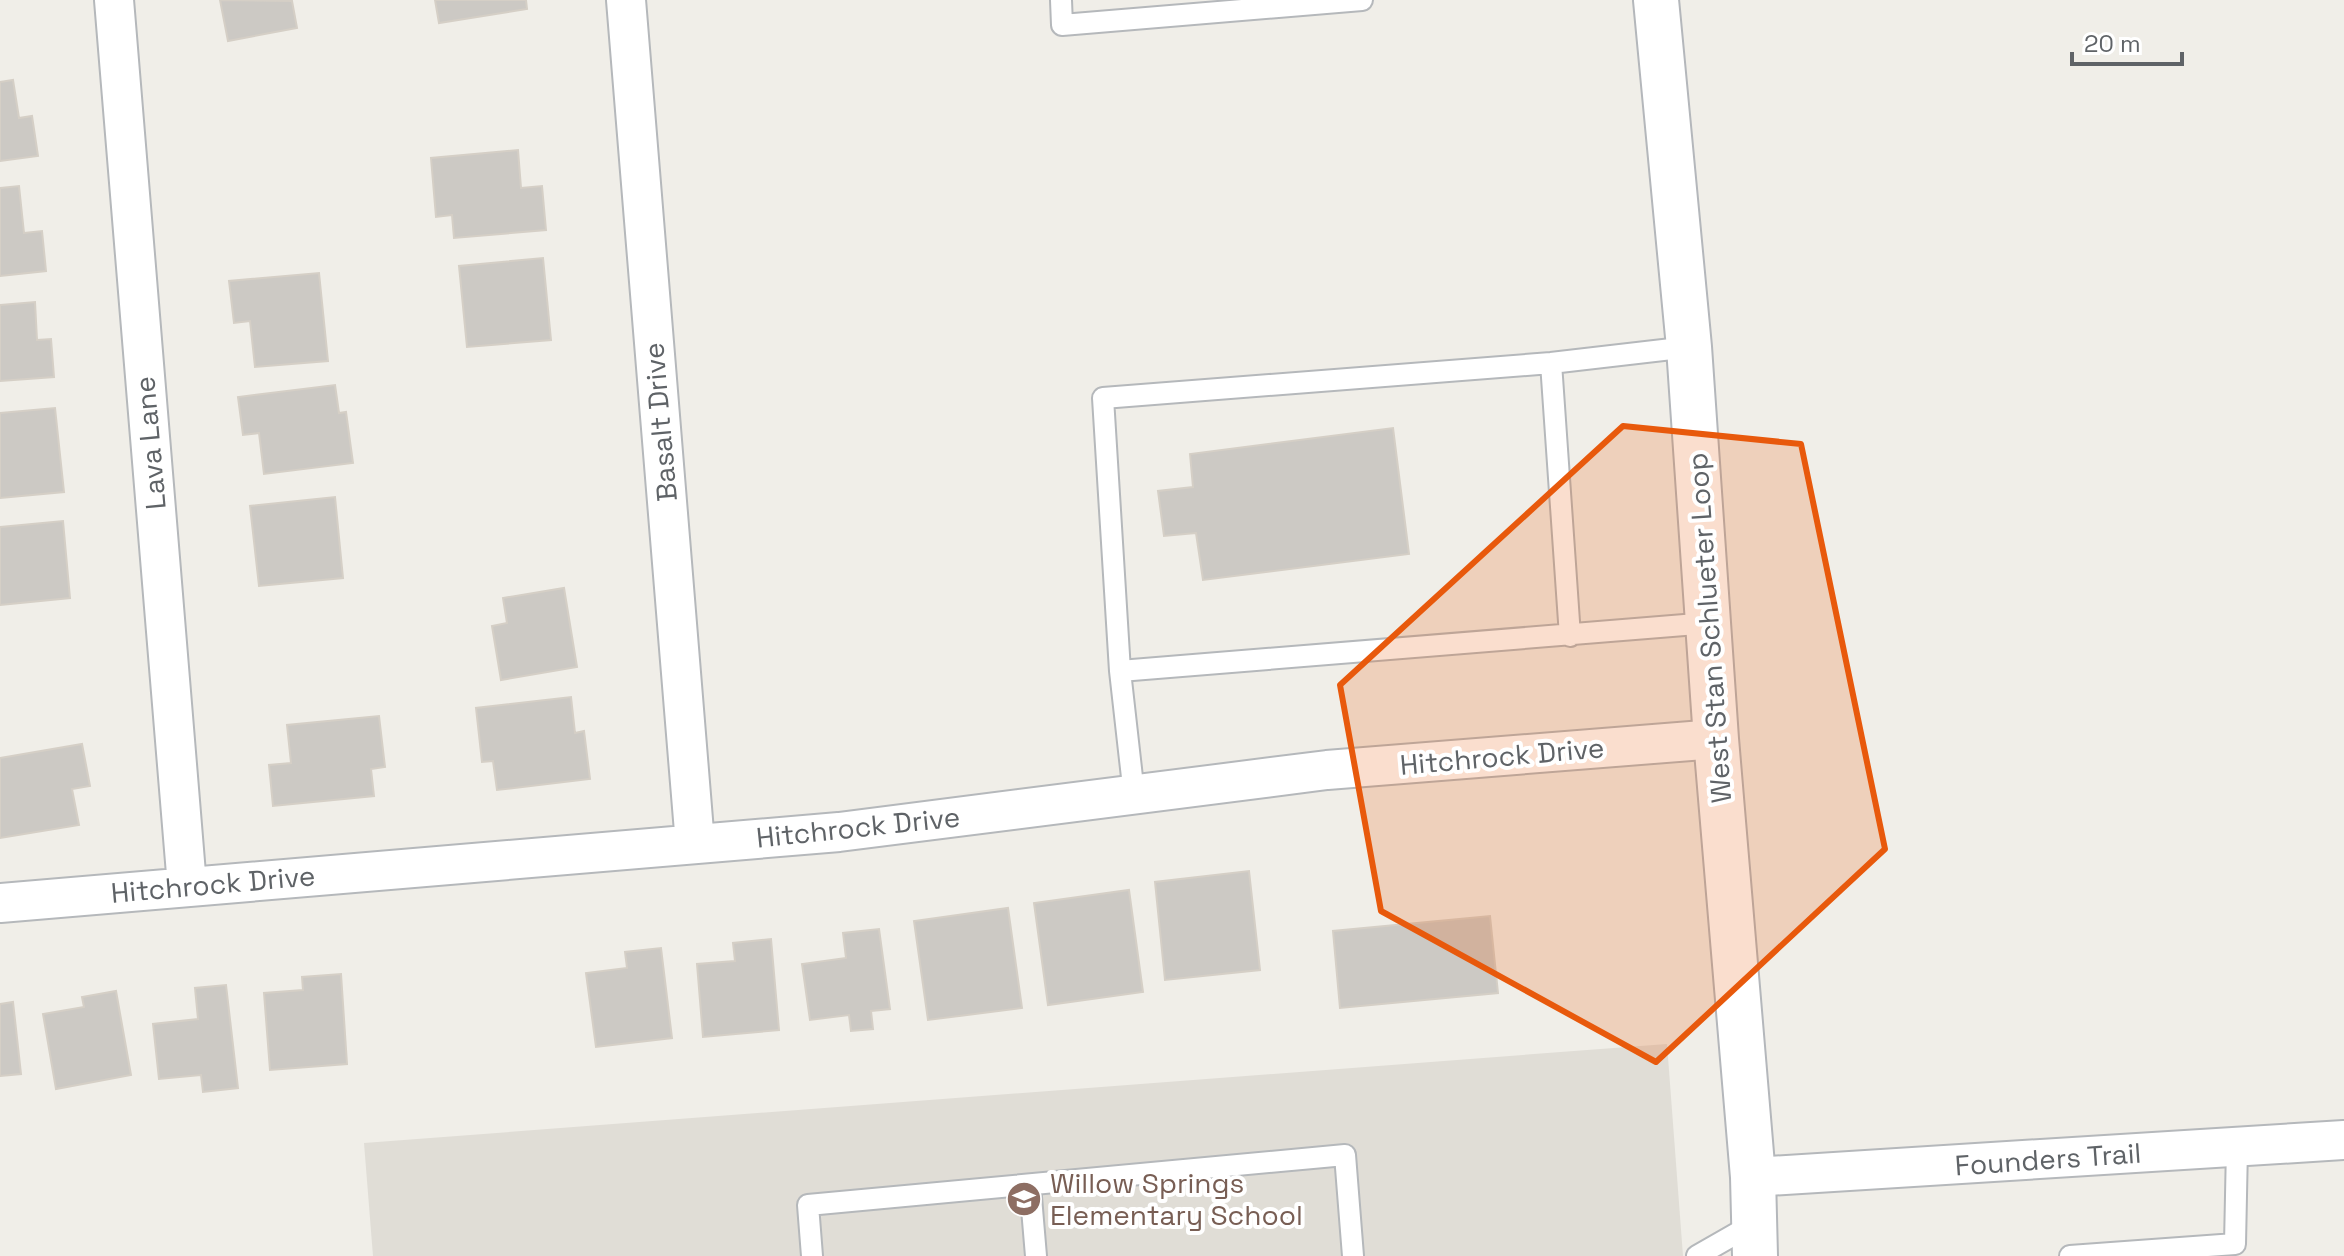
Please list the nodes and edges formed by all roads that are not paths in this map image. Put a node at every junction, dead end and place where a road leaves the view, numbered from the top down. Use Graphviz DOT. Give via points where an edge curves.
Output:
graph roads {
  1 [pos="114,0"];
  2 [pos="626,0"];
  3 [pos="1061,0"];
  4 [pos="1353,0"];
  5 [pos="1362,0"];
  6 [pos="1656,0"];
  7 [pos="1689,347"];
  8 [pos="1551,363"];
  9 [pos="1709,623"];
  10 [pos="1570,636"];
  11 [pos="1120,671"];
  12 [pos="1716,739"];
  13 [pos="1134,795"];
  14 [pos="695,844"];
  15 [pos="187,886"];
  16 [pos="0,903"];
  17 [pos="2344,1140"];
  18 [pos="2237,1147"];
  19 [pos="1753,1177"];
  20 [pos="1030,1185"];
  21 [pos="1754,1240"];
  22 [pos="2132,1253"];
  23 [pos="812,1256"];
  24 [pos="1036,1256"];
  25 [pos="1353,1256"];
  26 [pos="1697,1256"];
  27 [pos="2070,1256"];
  1 -- 15 [label="street, Lava Lane"];
  2 -- 14 [label="street, Basalt Drive"];
  3 -- 4 [label="lane" via="1062,25"];
  4 -- 5 [label="lane"];
  6 -- 7 [label="main road, West Stan Schlueter Loop"];
  7 -- 8 [label="lane"];
  7 -- 9 [label="main road, West Stan Schlueter Loop"];
  8 -- 10 [label="lane"];
  8 -- 11 [label="lane" via="1103,398"];
  9 -- 10 [label="lane"];
  9 -- 12 [label="main road, West Stan Schlueter Loop"];
  10 -- 11 [label="lane"];
  11 -- 13 [label="lane"];
  12 -- 13 [label="street, Hitchrock Drive" via="1327,770"];
  12 -- 19 [label="main road, West Stan Schlueter Loop"];
  13 -- 14 [label="street, Hitchrock Drive" via="839,832"];
  14 -- 15 [label="street, Hitchrock Drive"];
  15 -- 16 [label="street, Hitchrock Drive"];
  17 -- 18 [label="street, Founders Trail"];
  18 -- 19 [label="street, Founders Trail"];
  18 -- 22 [label="lane" via="2235,1244"];
  19 -- 21 [label="main road, West Stan Schlueter Loop"];
  20 -- 23 [label="lane" via="808,1205"];
  20 -- 24 [label="lane"];
  20 -- 25 [label="lane" via="1345,1155"];
  21 -- 26 [label="lane"];
  22 -- 27 [label="lane"];
}
